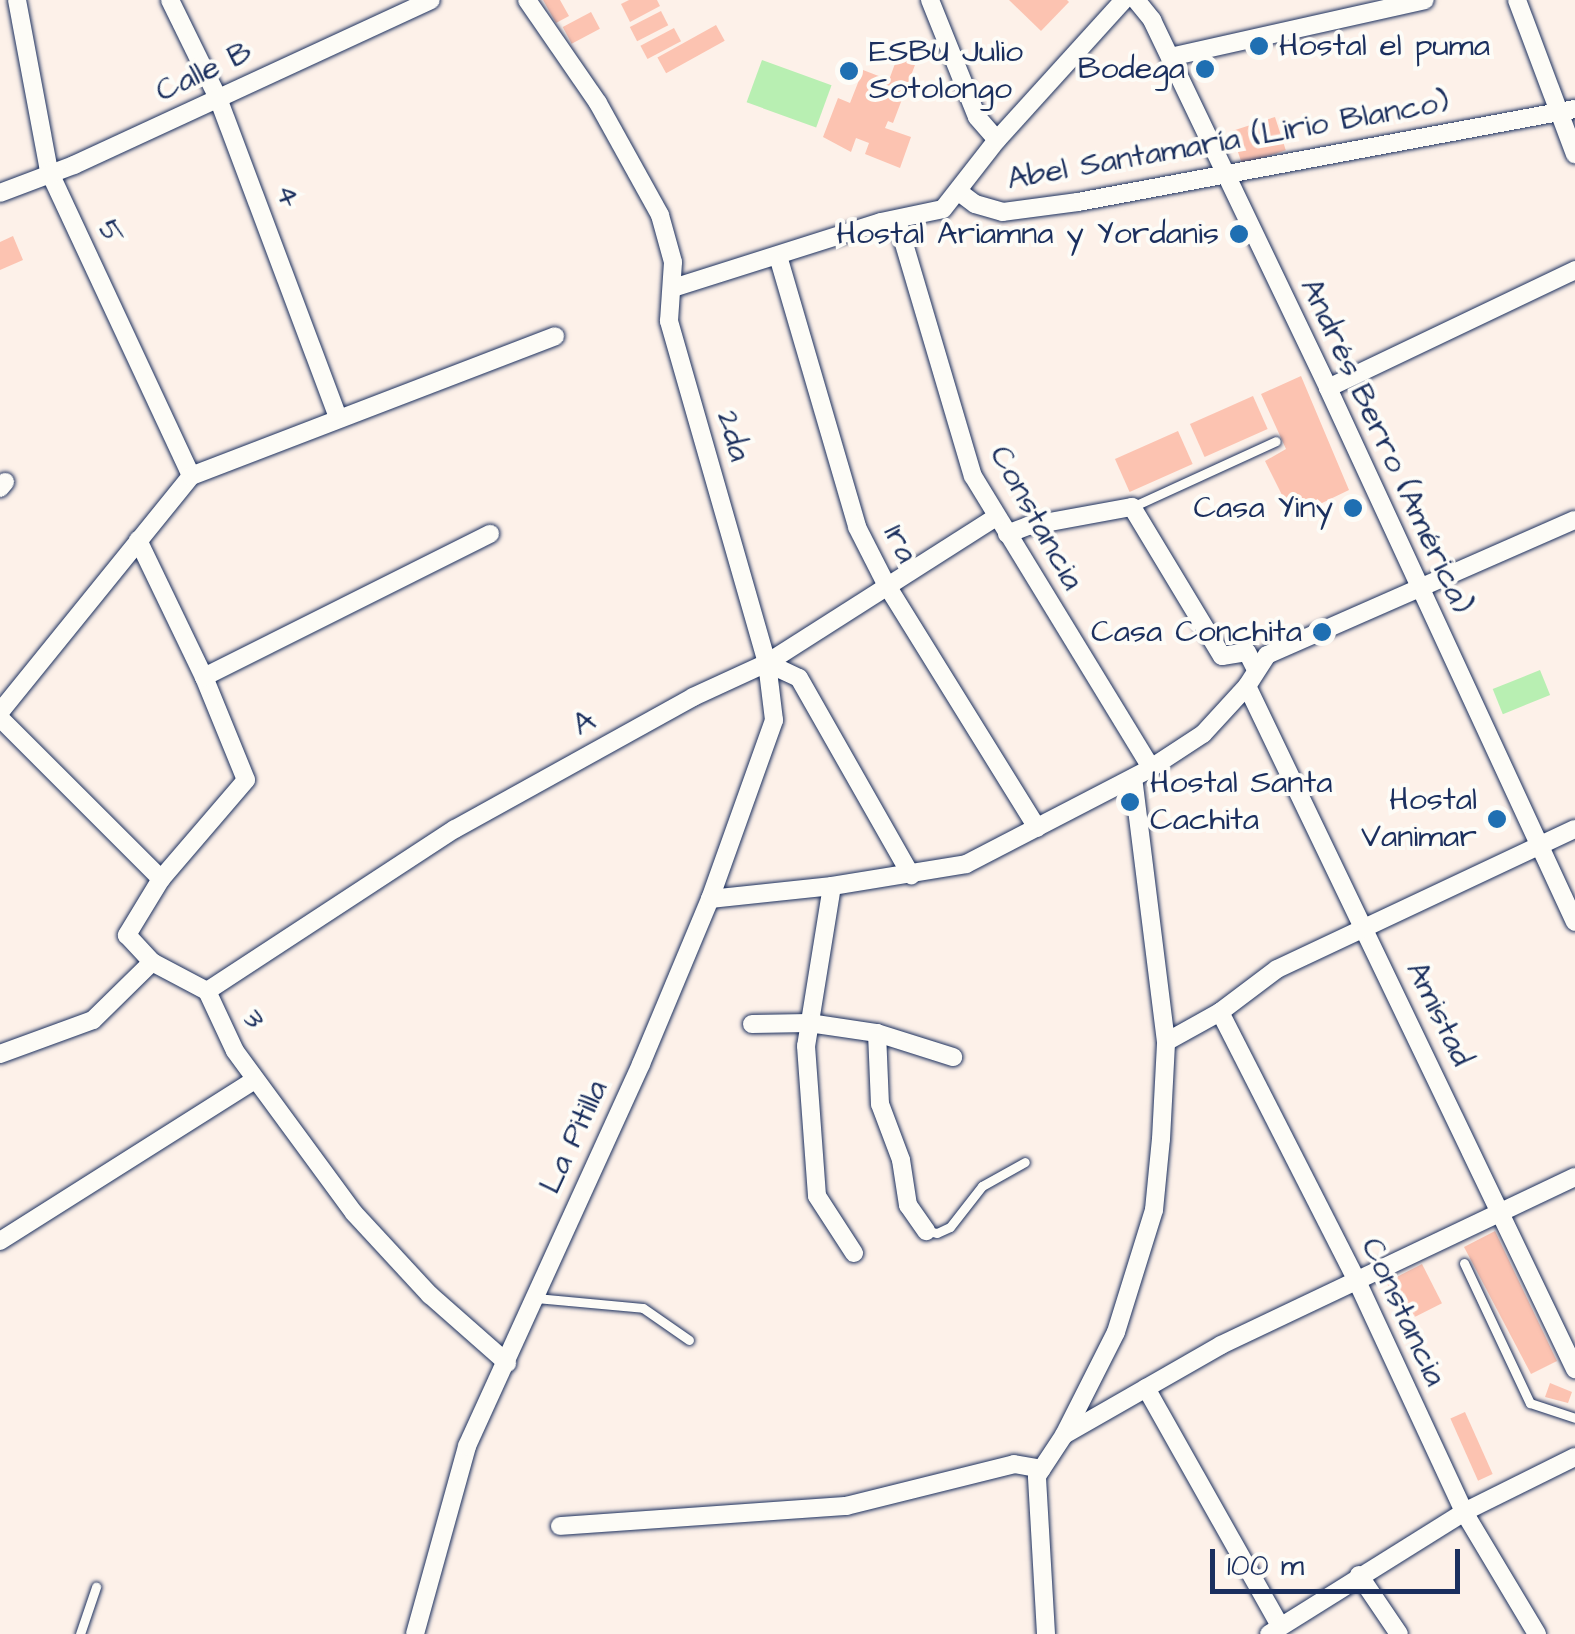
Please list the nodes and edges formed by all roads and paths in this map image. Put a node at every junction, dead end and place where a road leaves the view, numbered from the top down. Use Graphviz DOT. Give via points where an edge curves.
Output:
graph roads {
  1 [pos="18,0"];
  2 [pos="170,0"];
  3 [pos="527,0"];
  4 [pos="930,0"];
  5 [pos="1124,0"];
  6 [pos="1136,0"];
  7 [pos="1426,0"];
  8 [pos="1517,0"];
  9 [pos="420,2"];
  10 [pos="1170,57"];
  11 [pos="218,98"];
  12 [pos="1569,110"];
  13 [pos="998,140"];
  14 [pos="1575,154"];
  15 [pos="49,171"];
  16 [pos="1227,176"];
  17 [pos="959,192"];
  18 [pos="0,193"];
  19 [pos="897,220"];
  20 [pos="778,256"];
  21 [pos="1575,270"];
  22 [pos="674,288"];
  23 [pos="554,336"];
  24 [pos="1328,388"];
  25 [pos="338,418"];
  26 [pos="1276,441"];
  27 [pos="191,476"];
  28 [pos="1132,507"];
  29 [pos="996,517"];
  30 [pos="1575,520"];
  31 [pos="490,534"];
  32 [pos="1007,534"];
  33 [pos="138,540"];
  34 [pos="886,584"];
  35 [pos="1418,589"];
  36 [pos="767,663"];
  37 [pos="204,677"];
  38 [pos="1252,678"];
  39 [pos="0,715"];
  40 [pos="1150,768"];
  41 [pos="1133,778"];
  42 [pos="1037,828"];
  43 [pos="1575,829"];
  44 [pos="1540,843"];
  45 [pos="911,875"];
  46 [pos="161,879"];
  47 [pos="832,886"];
  48 [pos="710,898"];
  49 [pos="1575,922"];
  50 [pos="1364,928"];
  51 [pos="152,962"];
  52 [pos="207,991"];
  53 [pos="1220,1012"];
  54 [pos="809,1023"];
  55 [pos="752,1024"];
  56 [pos="877,1033"];
  57 [pos="1166,1042"];
  58 [pos="0,1054"];
  59 [pos="953,1056"];
  60 [pos="255,1080"];
  61 [pos="1025,1162"];
  62 [pos="1575,1177"];
  63 [pos="1501,1213"];
  64 [pos="926,1232"];
  65 [pos="0,1241"];
  66 [pos="854,1253"];
  67 [pos="1464,1264"];
  68 [pos="1356,1279"];
  69 [pos="533,1298"];
  70 [pos="689,1340"];
  71 [pos="507,1364"];
  72 [pos="1575,1369"];
  73 [pos="1146,1388"];
  74 [pos="1575,1418"];
  75 [pos="1064,1435"];
  76 [pos="1575,1457"];
  77 [pos="1042,1468"];
  78 [pos="1464,1512"];
  79 [pos="560,1526"];
  80 [pos="1359,1575"];
  81 [pos="96,1588"];
  82 [pos="1275,1630"];
  83 [pos="80,1634"];
  84 [pos="415,1634"];
  85 [pos="1046,1634"];
  86 [pos="1399,1634"];
  87 [pos="1537,1634"];
  1 -- 15 [label="street, 5"];
  2 -- 11 [label="street, 4"];
  3 -- 22 [label="street, 2da" via="632,161 660,216"];
  4 -- 13 [label="street" via="977,117"];
  5 -- 13 [label="street"];
  6 -- 10 [label="street, Andrés Berro (América)"];
  7 -- 10 [label="street"];
  8 -- 12 [label="street"];
  9 -- 11 [label="street, Calle B"];
  10 -- 16 [label="street, Andrés Berro (América)"];
  11 -- 15 [label="street, Calle B"];
  11 -- 25 [label="street, 4"];
  12 -- 14 [label="street"];
  12 -- 16 [label="street, Abel Santamaría (Lirio Blanco)"];
  13 -- 17 [label="street"];
  15 -- 18 [label="street, Calle B"];
  15 -- 27 [label="street, 5"];
  16 -- 17 [label="street, Abel Santamaría (Lirio Blanco)" via="1004,212"];
  16 -- 24 [label="street, Andrés Berro (América)"];
  17 -- 19 [label="street" via="930,215"];
  19 -- 20 [label="street"];
  19 -- 29 [label="street, Constancia" via="958,432"];
  20 -- 22 [label="street"];
  20 -- 34 [label="street, 1ra" via="842,482"];
  21 -- 24 [label="street"];
  22 -- 36 [label="street, 2da" via="669,320"];
  23 -- 25 [label="street"];
  24 -- 35 [label="street, Andrés Berro (América)"];
  25 -- 27 [label="street"];
  26 -- 28 [label="lane"];
  27 -- 33 [label="street"];
  28 -- 32 [label="street"];
  28 -- 38 [label="street" via="1222,656 1247,652"];
  29 -- 32 [label="street, Constancia"];
  29 -- 34 [label="street, A"];
  30 -- 35 [label="street"];
  31 -- 37 [label="street"];
  32 -- 40 [label="street, Constancia"];
  33 -- 37 [label="street"];
  33 -- 39 [label="street"];
  34 -- 36 [label="street, A"];
  34 -- 42 [label="street, 1ra"];
  35 -- 38 [label="street" via="1268,654"];
  35 -- 44 [label="street, Andrés Berro (América)"];
  36 -- 45 [label="street" via="798,678"];
  36 -- 48 [label="street, La Pitilla" via="774,720"];
  36 -- 52 [label="street, A" via="455,829"];
  37 -- 46 [label="street" via="246,780"];
  38 -- 40 [label="street" via="1203,734"];
  38 -- 50 [label="street, Amistad"];
  39 -- 46 [label="street"];
  40 -- 41 [label="street"];
  41 -- 42 [label="street"];
  41 -- 57 [label="street"];
  42 -- 45 [label="street" via="966,864"];
  43 -- 44 [label="street"];
  44 -- 49 [label="street, Andrés Berro (América)"];
  44 -- 50 [label="street"];
  45 -- 47 [label="street"];
  46 -- 51 [label="street" via="128,935"];
  47 -- 48 [label="street"];
  47 -- 54 [label="street"];
  48 -- 69 [label="street, La Pitilla"];
  50 -- 53 [label="street" via="1277,970"];
  50 -- 63 [label="street, Amistad"];
  51 -- 52 [label="street, 3"];
  51 -- 58 [label="street" via="93,1020"];
  52 -- 60 [label="street, 3"];
  53 -- 57 [label="street"];
  53 -- 68 [label="street, Constancia"];
  54 -- 55 [label="street"];
  54 -- 56 [label="street"];
  54 -- 66 [label="street" via="817,1196"];
  56 -- 59 [label="street"];
  56 -- 64 [label="street" via="880,1104 901,1160 908,1205"];
  57 -- 75 [label="street" via="1154,1210 1116,1332"];
  60 -- 65 [label="street"];
  60 -- 71 [label="street, 3" via="354,1213"];
  61 -- 64 [label="lane" via="982,1186 950,1226"];
  62 -- 63 [label="street"];
  63 -- 68 [label="street"];
  63 -- 72 [label="street, Amistad"];
  67 -- 74 [label="lane" via="1530,1403"];
  68 -- 73 [label="street"];
  68 -- 78 [label="street, Constancia"];
  69 -- 70 [label="lane" via="643,1308"];
  69 -- 71 [label="street, La Pitilla"];
  71 -- 84 [label="street, La Pitilla" via="467,1446"];
  73 -- 75 [label="street"];
  73 -- 82 [label="street"];
  75 -- 77 [label="street"];
  76 -- 78 [label="street"];
  77 -- 79 [label="street" via="1014,1464 846,1506"];
  77 -- 85 [label="street" via="1037,1476"];
  78 -- 80 [label="street"];
  78 -- 87 [label="street, Constancia"];
  80 -- 82 [label="street"];
  80 -- 86 [label="street"];
  81 -- 83 [label="lane"];
}
